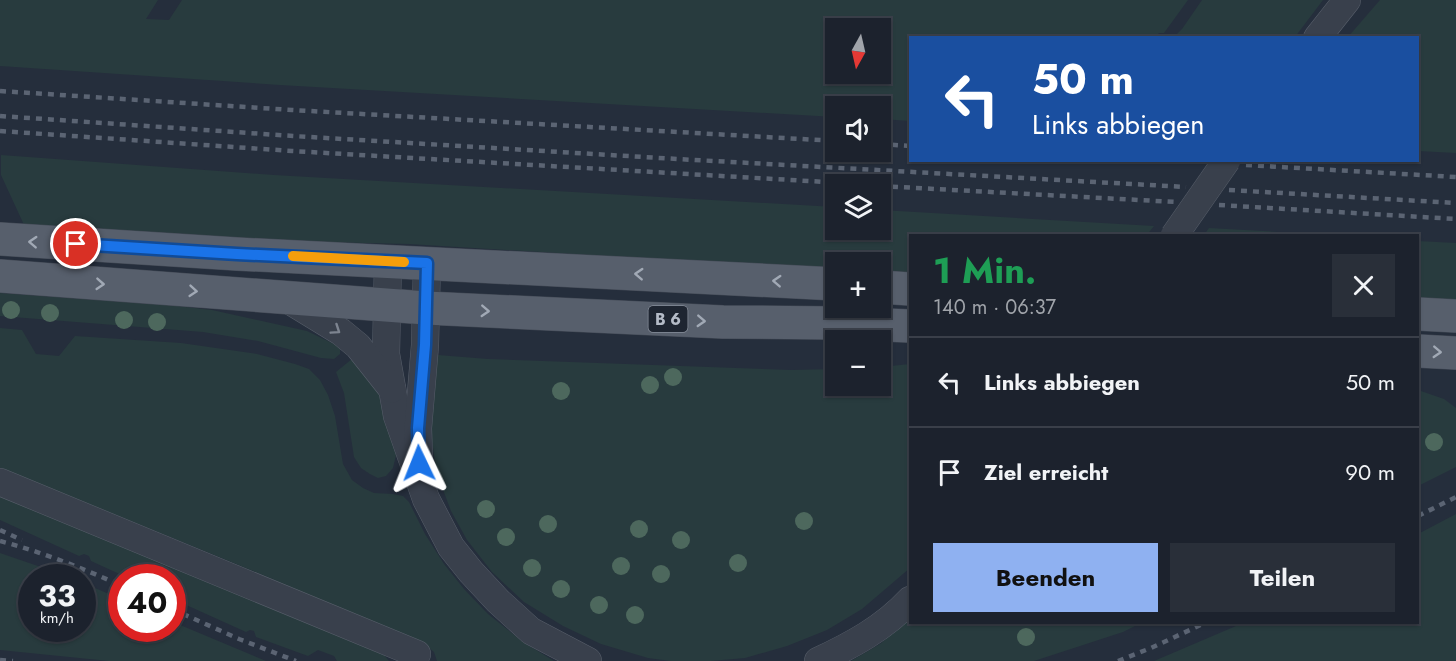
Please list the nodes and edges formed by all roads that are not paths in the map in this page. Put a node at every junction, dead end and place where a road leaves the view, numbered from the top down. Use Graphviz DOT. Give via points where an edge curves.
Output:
graph roads {
  1 [pos="1347,0"];
  2 [pos="1319,36"];
  3 [pos="1226,162"];
  4 [pos="1175,234"];
  5 [pos="0,240"];
  6 [pos="388,261"];
  7 [pos="427,263"];
  8 [pos="0,276"];
  9 [pos="825,284"];
  10 [pos="891,288"];
  11 [pos="909,289"];
  12 [pos="287,299"];
  13 [pos="387,305"];
  14 [pos="426,308"];
  15 [pos="1419,314"];
  16 [pos="1456,316"];
  17 [pos="909,326"];
  18 [pos="1419,351"];
  19 [pos="1456,353"];
  20 [pos="392,389"];
  21 [pos="420,480"];
  22 [pos="0,482"];
  23 [pos="909,601"];
  24 [pos="417,654"];
  25 [pos="588,661"];
  26 [pos="818,661"];
  1 -- 2 [label="street"];
  3 -- 4 [label="street, bridge"];
  6 -- 5 [label="main road, one-way"];
  6 -- 7 [label="main road"];
  6 -- 13 [label="street"];
  9 -- 7 [label="main road, one-way"];
  7 -- 14 [label="street"];
  8 -- 12 [label="main road, B 6, one-way"];
  10 -- 11 [label="main road"];
  12 -- 13 [label="main road, B 6"];
  12 -- 20 [label="street, one-way" via="358,346"];
  13 -- 14 [label="main road, B 6"];
  13 -- 20 [label="street" via="386,354"];
  14 -- 17 [label="main road, B 6, one-way"];
  14 -- 21 [label="street" via="418,428"];
  15 -- 16 [label="main road"];
  18 -- 19 [label="main road, one-way"];
  20 -- 21 [label="street" via="397,416"];
  21 -- 25 [label="street" via="451,547 491,594 531,631"];
  22 -- 24 [label="street"];
  23 -- 26 [label="street" via="897,614 850,646"];
}
